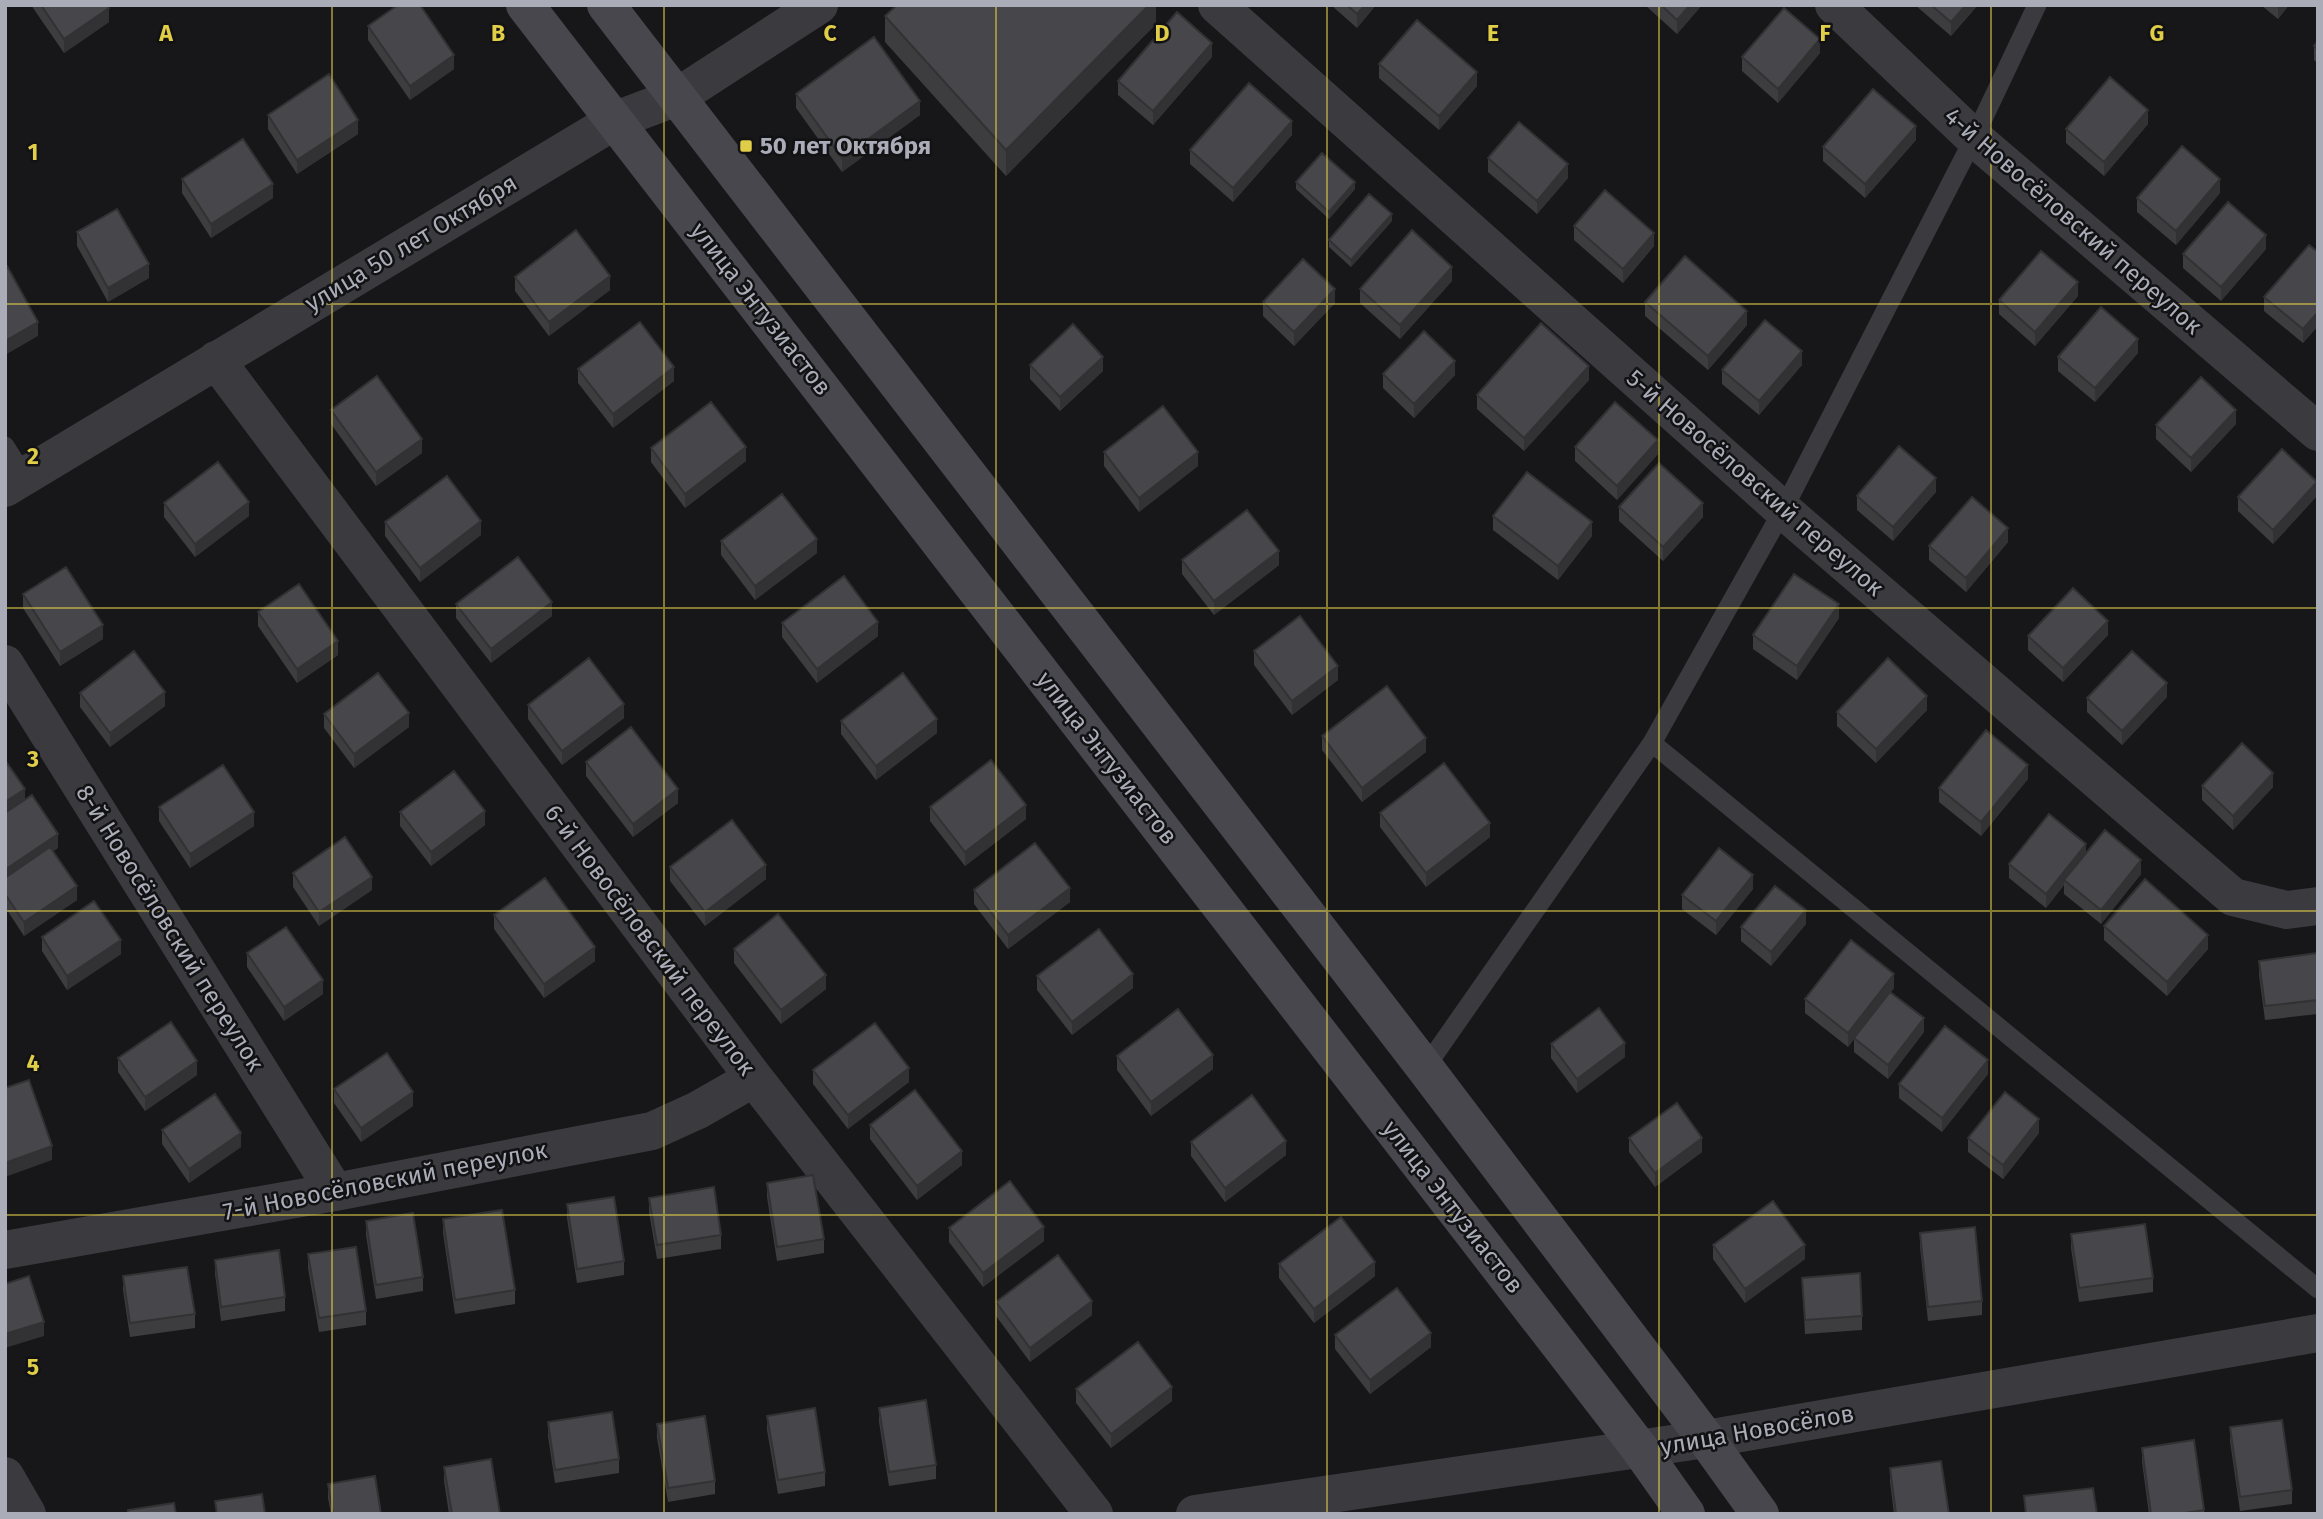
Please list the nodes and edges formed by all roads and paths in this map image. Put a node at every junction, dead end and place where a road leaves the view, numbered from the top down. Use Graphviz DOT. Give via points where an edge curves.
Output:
graph roads {
  1 [pos="525,5"];
  2 [pos="606,5"];
  3 [pos="819,5"];
  4 [pos="1217,5"];
  5 [pos="1834,5"];
  6 [pos="2037,5"];
  7 [pos="677,97"];
  8 [pos="616,121"];
  9 [pos="1974,138"];
  10 [pos="216,360"];
  11 [pos="2318,432"];
  12 [pos="12,470"];
  13 [pos="1783,510"];
  14 [pos="5,664"];
  15 [pos="1652,743"];
  16 [pos="2318,906"];
  17 [pos="1425,1068"];
  18 [pos="754,1078"];
  19 [pos="335,1192"];
  20 [pos="5,1250"];
  21 [pos="2318,1289"];
  22 [pos="2318,1333"];
  23 [pos="1706,1439"];
  24 [pos="1640,1449"];
  25 [pos="5,1476"];
  26 [pos="27,1514"];
  27 [pos="1094,1514"];
  28 [pos="1195,1514"];
  29 [pos="1686,1514"];
  30 [pos="1760,1514"];
  1 -- 8 [label="main road, улица Энтузиастов"];
  2 -- 7 [label="main road"];
  3 -- 7 [label="street, улица 50 лет Октября"];
  4 -- 13 [label="street, 5-й Новосёловский переулок"];
  5 -- 9 [label="street, 4-й Новосёловский переулок"];
  6 -- 9 [label="lane"];
  7 -- 8 [label="street, улица 50 лет Октября"];
  7 -- 17 [label="main road"];
  8 -- 10 [label="street, улица 50 лет Октября"];
  8 -- 24 [label="main road, улица Энтузиастов"];
  9 -- 11 [label="street, 4-й Новосёловский переулок"];
  9 -- 13 [label="lane"];
  10 -- 12 [label="street, улица 50 лет Октября"];
  10 -- 18 [label="street, 6-й Новосёловский переулок"];
  13 -- 15 [label="lane"];
  13 -- 16 [label="street, 5-й Новосёловский переулок" via="2232,897 2287,910"];
  14 -- 19 [label="street, 8-й Новосёловский переулок"];
  15 -- 17 [label="lane"];
  15 -- 21 [label="lane"];
  17 -- 23 [label="main road"];
  18 -- 19 [label="street, 7-й Новосёловский переулок" via="652,1131"];
  18 -- 27 [label="street, 6-й Новосёловский переулок"];
  19 -- 20 [label="street, 7-й Новосёловский переулок"];
  22 -- 23 [label="street, улица Новосёлов"];
  23 -- 24 [label="street, улица Новосёлов"];
  23 -- 30 [label="main road"];
  24 -- 28 [label="street, улица Новосёлов"];
  24 -- 29 [label="main road, улица Энтузиастов"];
  25 -- 26 [label="street"];
}
